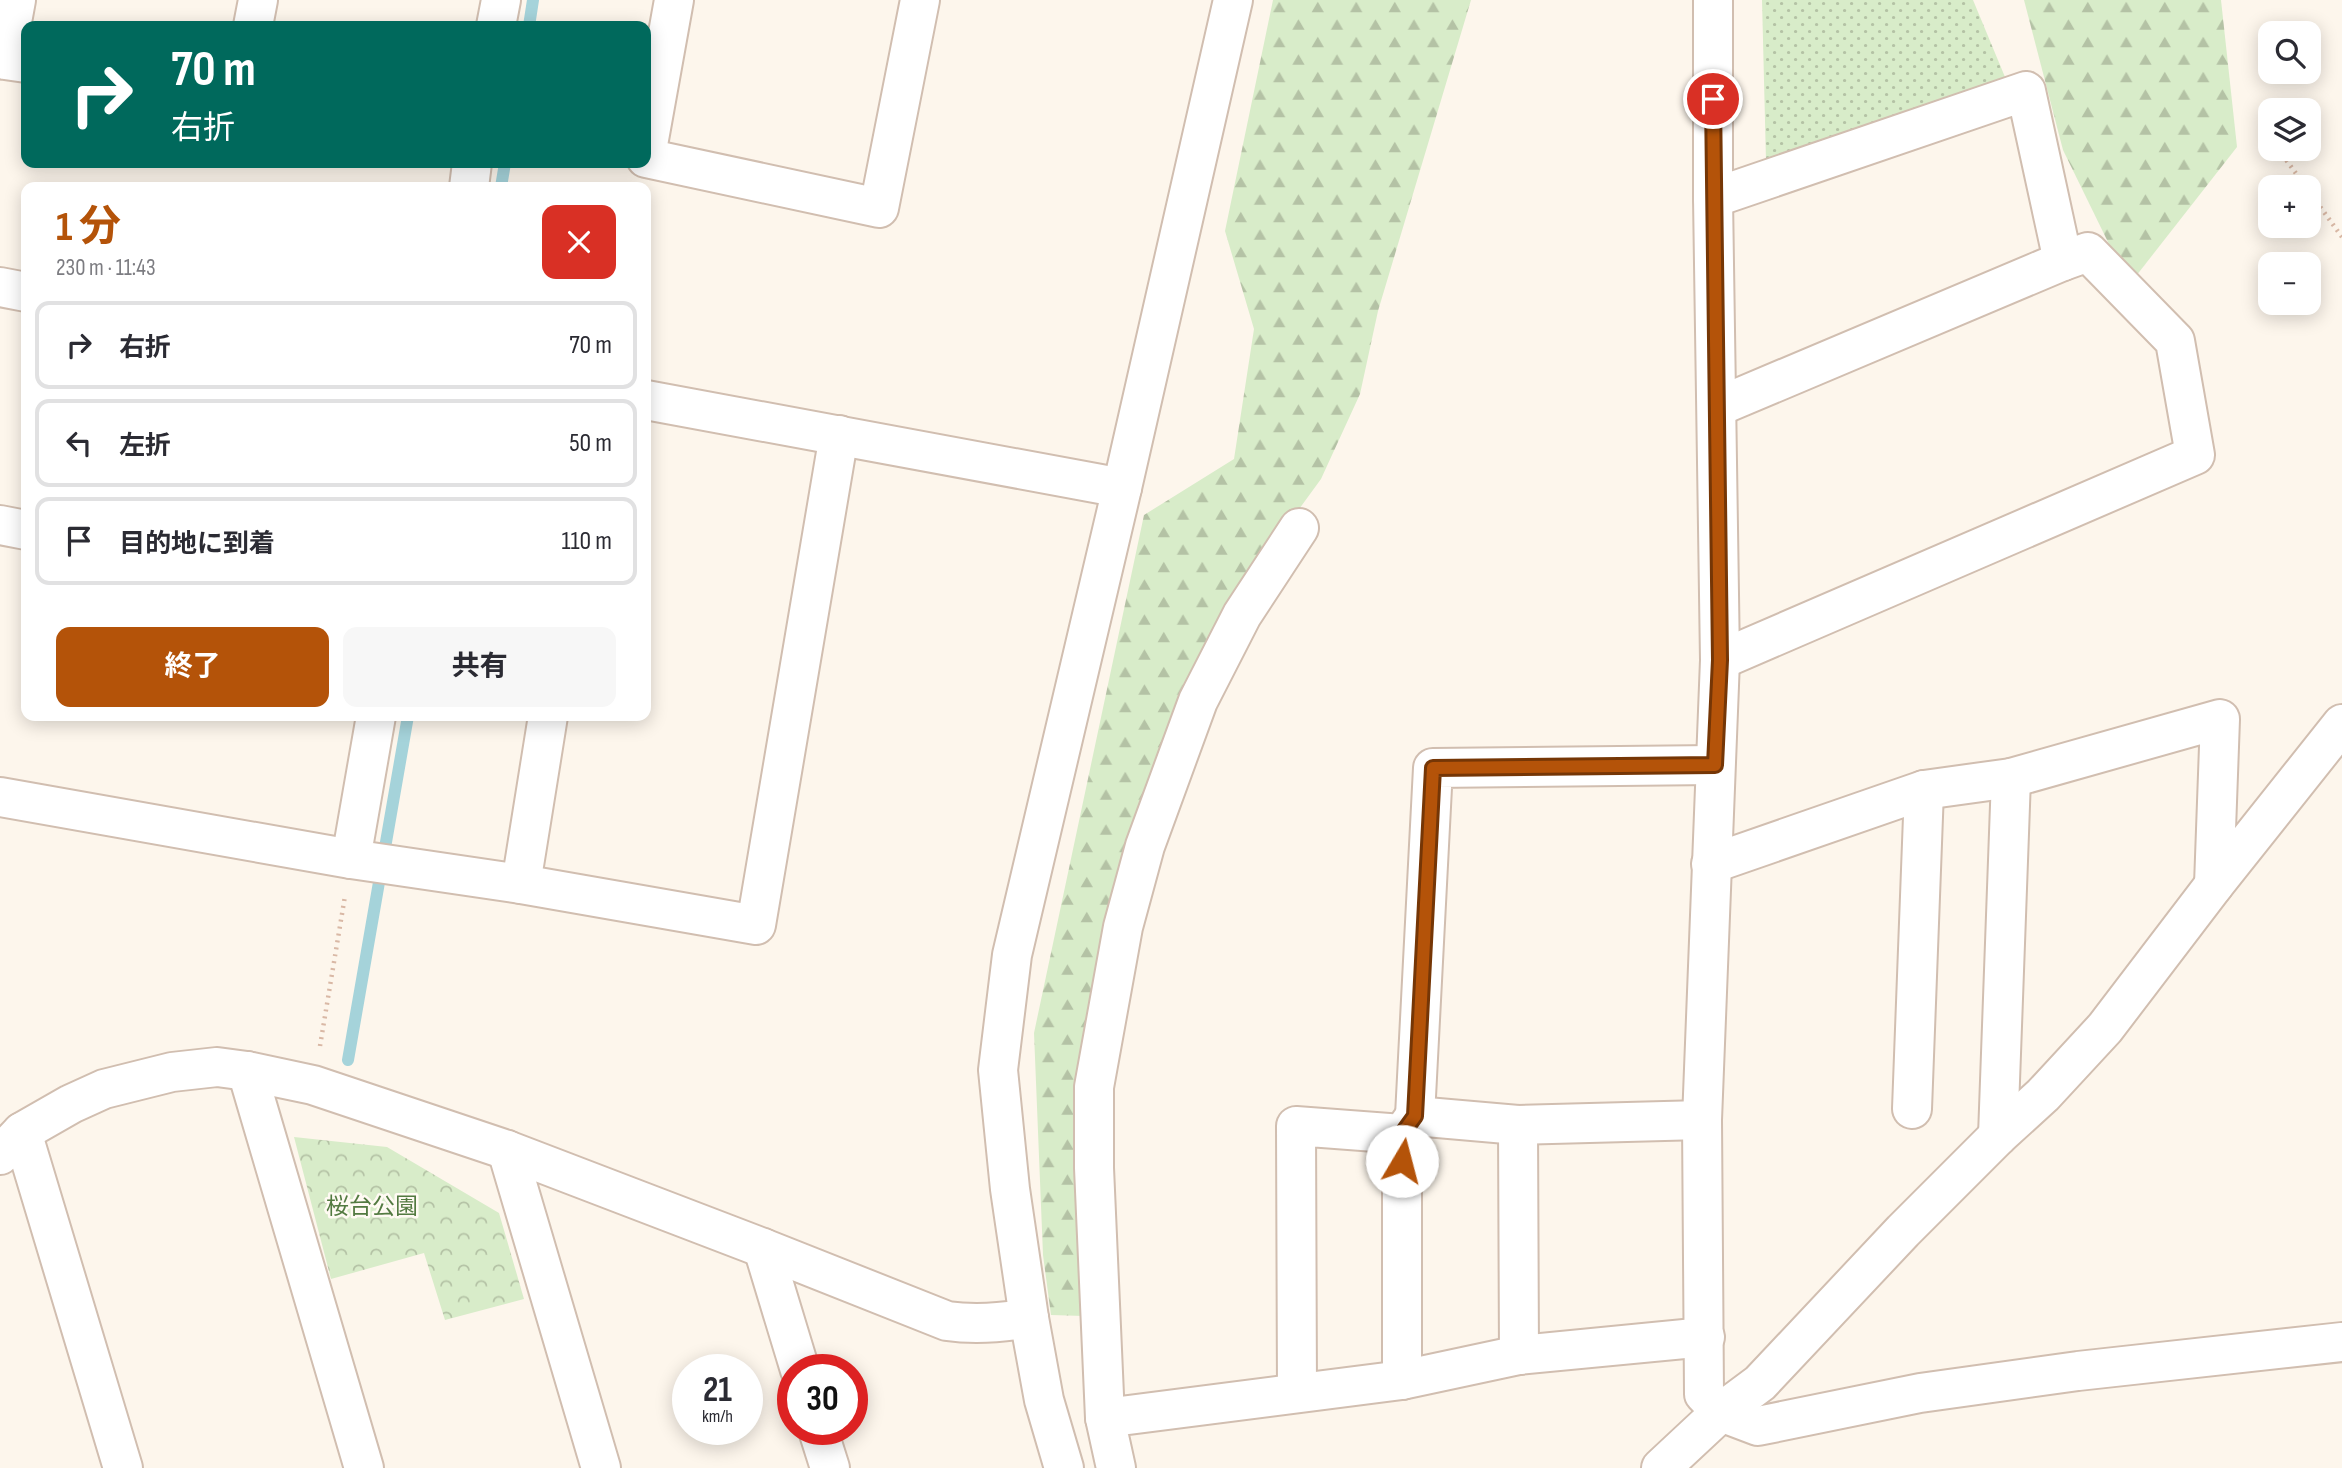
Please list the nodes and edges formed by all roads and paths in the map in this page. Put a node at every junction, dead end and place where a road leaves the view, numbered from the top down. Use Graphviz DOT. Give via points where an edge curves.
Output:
graph roads {
  1 [pos="16,0"];
  2 [pos="258,0"];
  3 [pos="501,0"];
  4 [pos="674,0"];
  5 [pos="920,0"];
  6 [pos="1233,0"];
  7 [pos="1713,0"];
  8 [pos="254,21"];
  9 [pos="497,21"];
  10 [pos="21,62"];
  11 [pos="651,129"];
  12 [pos="651,158"];
  13 [pos="1713,198"];
  14 [pos="2321,208"];
  15 [pos="2342,237"];
  16 [pos="2063,261"];
  17 [pos="0,287"];
  18 [pos="21,291"];
  19 [pos="651,401"];
  20 [pos="1717,407"];
  21 [pos="839,435"];
  22 [pos="1122,488"];
  23 [pos="0,525"];
  24 [pos="1299,527"];
  25 [pos="21,529"];
  26 [pos="1720,660"];
  27 [pos="375,721"];
  28 [pos="547,721"];
  29 [pos="2342,724"];
  30 [pos="1715,765"];
  31 [pos="2011,778"];
  32 [pos="1924,790"];
  33 [pos="0,797"];
  34 [pos="351,859"];
  35 [pos="1711,864"];
  36 [pos="521,884"];
  37 [pos="2214,886"];
  38 [pos="247,1071"];
  39 [pos="313,1085"];
  40 [pos="1912,1109"];
  41 [pos="1702,1120"];
  42 [pos="1409,1125"];
  43 [pos="1518,1125"];
  44 [pos="1998,1136"];
  45 [pos="11,1144"];
  46 [pos="507,1150"];
  47 [pos="763,1248"];
  48 [pos="1029,1318"];
  49 [pos="1705,1337"];
  50 [pos="2342,1342"];
  51 [pos="795,1354"];
  52 [pos="1518,1355"];
  53 [pos="1402,1380"];
  54 [pos="1297,1392"];
  55 [pos="1721,1412"];
  56 [pos="1105,1418"];
  57 [pos="823,1445"];
  58 [pos="123,1468"];
  59 [pos="364,1468"];
  60 [pos="601,1468"];
  61 [pos="830,1468"];
  62 [pos="1064,1468"];
  63 [pos="1116,1468"];
  64 [pos="1661,1468"];
  1 -- 10 [label="street" via="5,60"];
  2 -- 8 [label="street"];
  3 -- 9 [label="street"];
  4 -- 11 [label="street"];
  5 -- 12 [label="street" via="879,208"];
  6 -- 22 [label="street"];
  7 -- 13 [label="street"];
  13 -- 16 [label="street" via="2026,91"];
  13 -- 20 [label="street"];
  14 -- 15 [label="path"];
  16 -- 20 [label="street"];
  16 -- 26 [label="street" via="2088,252 2175,341 2195,454"];
  17 -- 18 [label="street"];
  19 -- 21 [label="street"];
  20 -- 26 [label="street"];
  21 -- 22 [label="street"];
  21 -- 36 [label="street" via="757,926"];
  22 -- 48 [label="street" via="1012,956 999,1057 1010,1189"];
  23 -- 25 [label="street"];
  24 -- 56 [label="street" via="1242,615 1198,701 1145,846 1123,927 1094,1087"];
  26 -- 30 [label="street"];
  27 -- 34 [label="street"];
  28 -- 36 [label="street"];
  29 -- 37 [label="street"];
  30 -- 35 [label="street"];
  30 -- 42 [label="street" via="1433,768"];
  31 -- 32 [label="street"];
  31 -- 37 [label="street" via="2220,719"];
  31 -- 44 [label="street"];
  32 -- 35 [label="street"];
  32 -- 40 [label="street"];
  33 -- 34 [label="street"];
  34 -- 36 [label="street"];
  34 -- 39 [label="path"];
  35 -- 41 [label="street"];
  37 -- 44 [label="street" via="2105,1028"];
  38 -- 39 [label="street"];
  38 -- 45 [label="street" via="217,1067 172,1072 104,1089 71,1104"];
  38 -- 59 [label="street"];
  39 -- 46 [label="street"];
  41 -- 43 [label="street"];
  41 -- 49 [label="street"];
  42 -- 43 [label="street"];
  42 -- 53 [label="street"];
  42 -- 54 [label="street" via="1296,1126"];
  43 -- 52 [label="street"];
  44 -- 55 [label="street" via="1760,1383"];
  45 -- 58 [label="street"];
  46 -- 47 [label="street"];
  46 -- 60 [label="street"];
  47 -- 48 [label="street" via="947,1321 992,1324"];
  47 -- 51 [label="street"];
  48 -- 62 [label="street" via="1044,1400"];
  49 -- 52 [label="street"];
  49 -- 55 [label="street" via="1704,1394"];
  50 -- 55 [label="street" via="1933,1391 1758,1426"];
  52 -- 53 [label="street"];
  53 -- 54 [label="street"];
  54 -- 56 [label="street"];
  55 -- 64 [label="street"];
  56 -- 63 [label="street"];
  57 -- 61 [label="street"];
}
